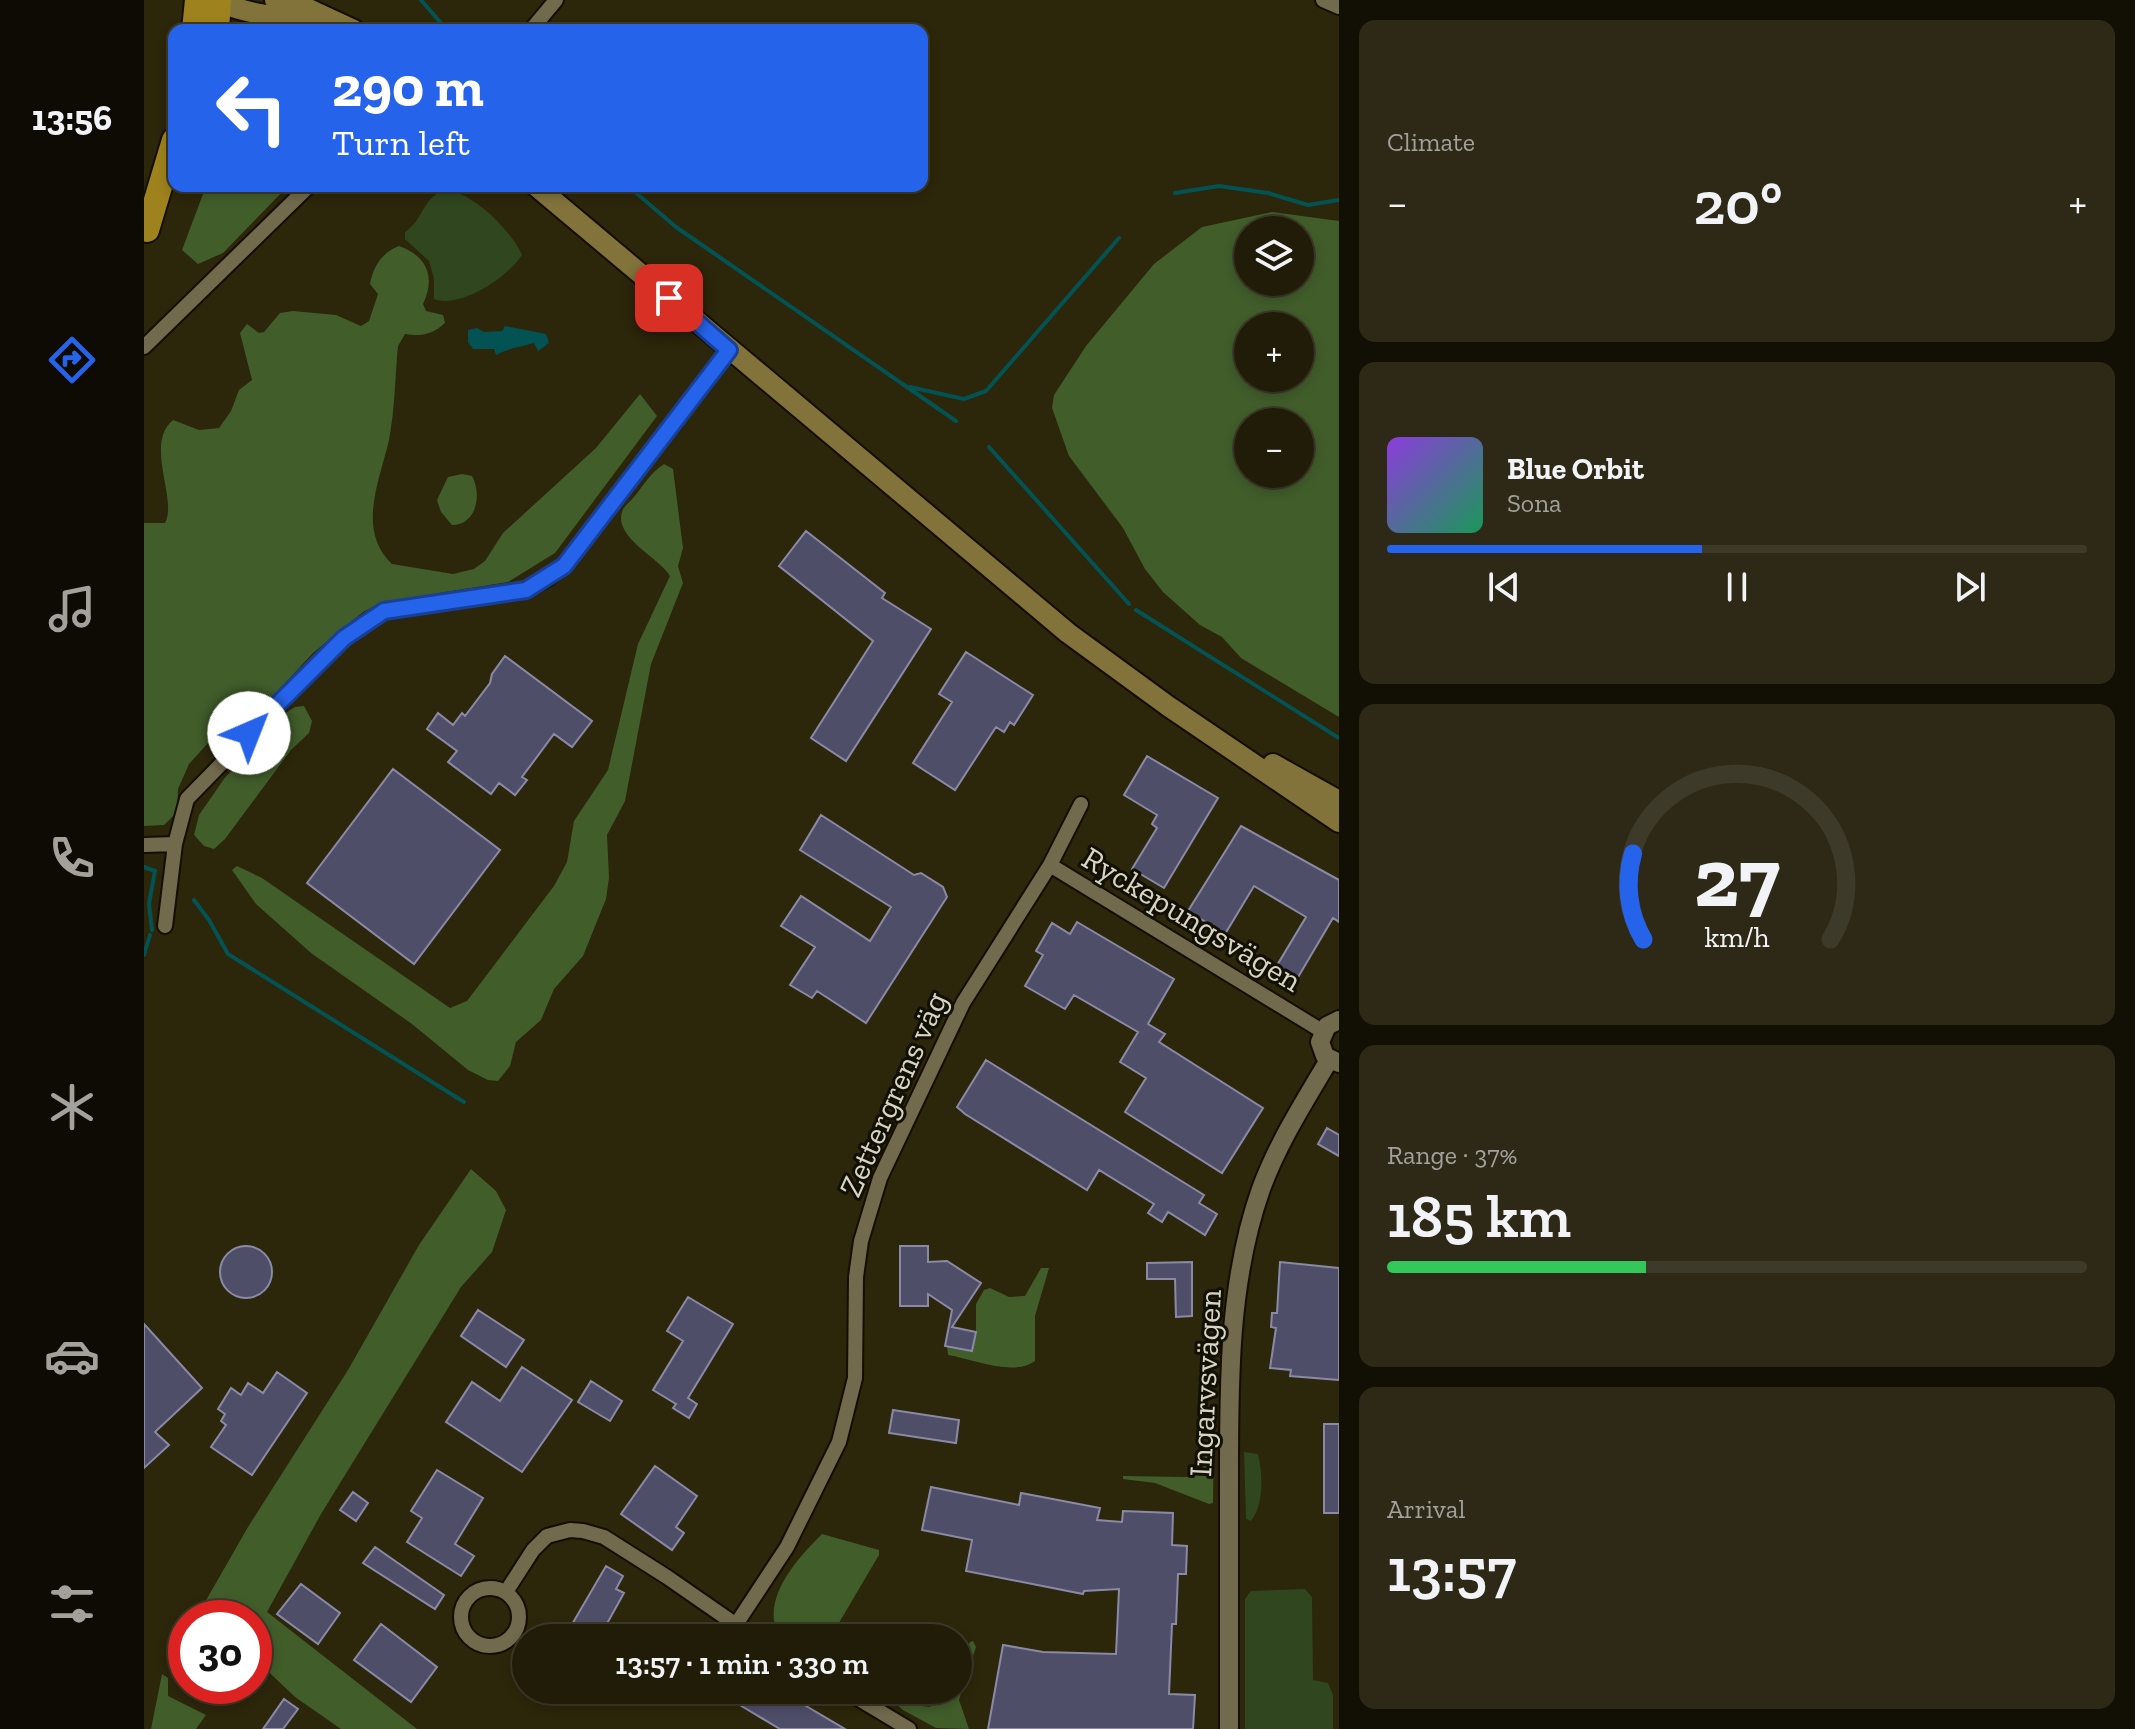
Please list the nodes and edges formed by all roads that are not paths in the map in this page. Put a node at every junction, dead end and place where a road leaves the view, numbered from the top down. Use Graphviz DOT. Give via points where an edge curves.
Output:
graph roads {
  1 [pos="181,0"];
  2 [pos="197,0"];
  3 [pos="219,0"];
  4 [pos="275,0"];
  5 [pos="556,0"];
  6 [pos="1323,0"];
  7 [pos="1339,7"];
  8 [pos="195,24"];
  9 [pos="217,24"];
  10 [pos="299,24"];
  11 [pos="341,24"];
  12 [pos="536,24"];
  13 [pos="168,160"];
  14 [pos="171,192"];
  15 [pos="303,192"];
  16 [pos="543,192"];
  17 [pos="146,232"];
  18 [pos="144,347"];
  19 [pos="729,350"];
  20 [pos="1168,706"];
  21 [pos="1339,801"];
  22 [pos="1081,804"];
  23 [pos="1339,822"];
  24 [pos="175,844"];
  25 [pos="144,845"];
  26 [pos="1050,865"];
  27 [pos="165,926"];
  28 [pos="1339,1020"];
  29 [pos="1322,1031"];
  30 [pos="1334,1062"];
  31 [pos="506,1592"];
  32 [pos="732,1624"];
  33 [pos="736,1624"];
  34 [pos="867,1704"];
  35 [pos="909,1729"];
  36 [pos="1229,1729"];
  1 -- 2 [label="street"];
  2 -- 3 [label="highway"];
  2 -- 8 [label="highway"];
  3 -- 9 [label="highway"];
  3 -- 10 [label="main road" via="236,10"];
  4 -- 11 [label="main road"];
  5 -- 12 [label="street"];
  6 -- 7 [label="street"];
  13 -- 17 [label="highway"];
  14 -- 17 [label="highway"];
  15 -- 18 [label="street"];
  16 -- 19 [label="main road"];
  19 -- 20 [label="main road" via="996,575"];
  19 -- 24 [label="street" via="564,566 526,590 384,611 362,624 187,799"];
  20 -- 21 [label="main road"];
  20 -- 23 [label="main road"];
  22 -- 26 [label="street, Ryckepungsvägen"];
  24 -- 25 [label="street"];
  24 -- 27 [label="street"];
  26 -- 29 [label="street, Ryckepungsvägen"];
  26 -- 33 [label="street, Zettergrens väg" via="963,1003 880,1178 861,1241 855,1378 839,1442 787,1547"];
  28 -- 29 [label="street"];
  29 -- 30 [label="street" via="1320,1047"];
  30 -- 36 [label="street, Ingarvsvägen" via="1269,1168 1240,1284 1229,1419"];
  31 -- 31 [label="street" via="519,1615 514,1633 490,1646 473,1640 462,1626 466,1600 480,1589"];
  31 -- 32 [label="street" via="547,1536 583,1531 604,1537"];
  34 -- 35 [label="street"];
}
